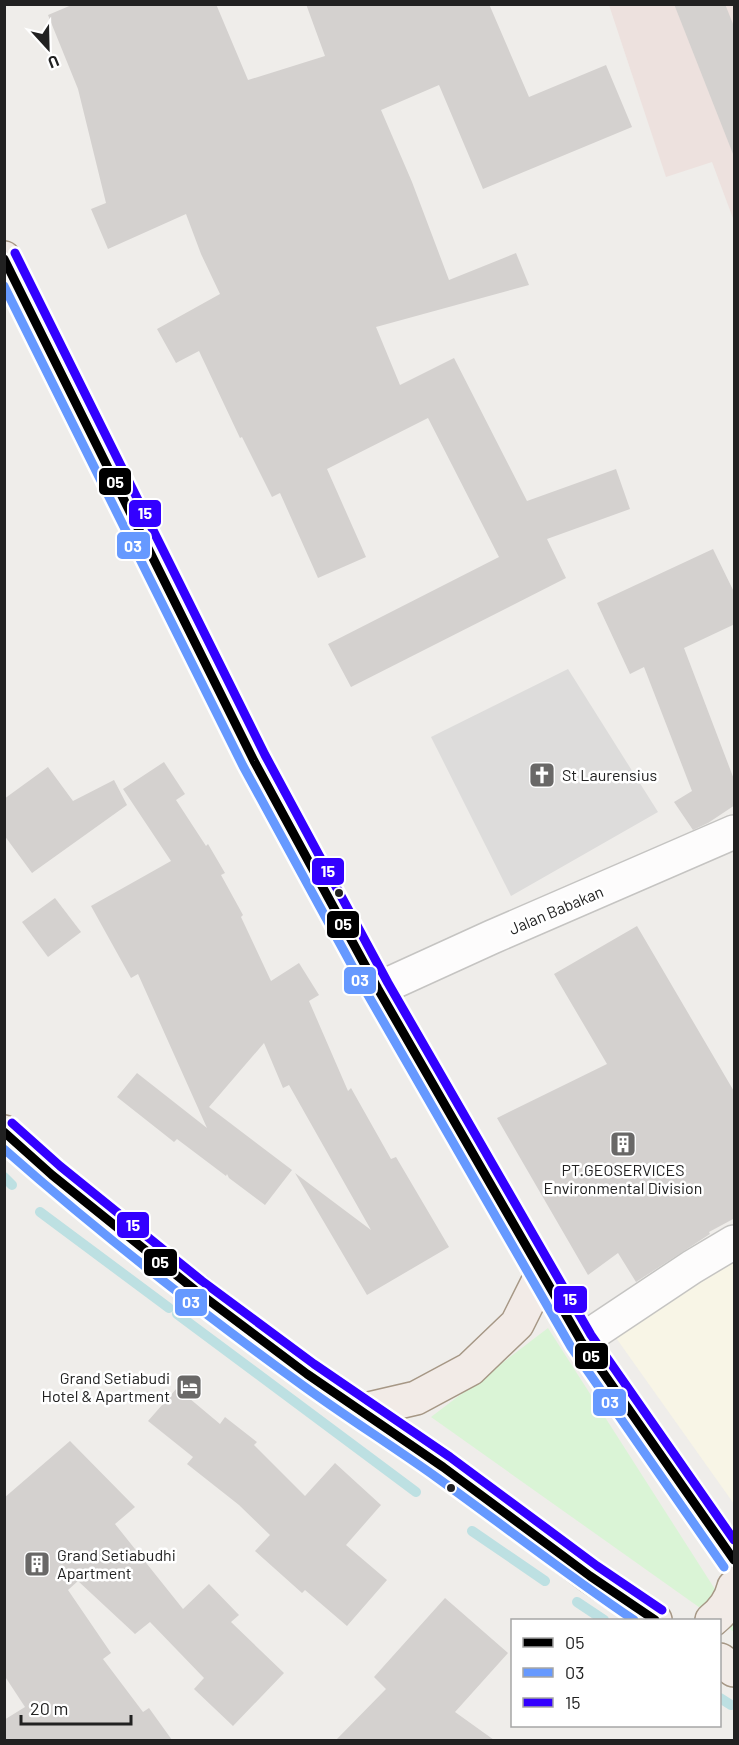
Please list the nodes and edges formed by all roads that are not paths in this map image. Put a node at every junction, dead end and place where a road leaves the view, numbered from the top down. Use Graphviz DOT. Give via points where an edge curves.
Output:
graph roads {
  1 [pos="4,258"];
  2 [pos="732,839"];
  3 [pos="378,989"];
  4 [pos="4,1132"];
  5 [pos="735,1242"];
  6 [pos="542,1274"];
  7 [pos="582,1341"];
  8 [pos="360,1411"];
  9 [pos="735,1560"];
  10 [pos="735,1587"];
  11 [pos="654,1619"];
  12 [pos="713,1619"];
  13 [pos="721,1661"];
  14 [pos="735,1670"];
  1 -- 3 [label="main road" via="254,761"];
  2 -- 3 [label="street, Jalan Babakan" via="492,937"];
  3 -- 6 [label="main road"];
  4 -- 8 [label="main road" via="195,1290"];
  5 -- 7 [label="street"];
  6 -- 7 [label="main road"];
  6 -- 8 [label="main road" via="517,1324 470,1369 416,1398"];
  7 -- 9 [label="main road"];
  8 -- 11 [label="main road"];
  10 -- 12 [label="main road" via="721,1613"];
  13 -- 14 [label="main road"];
}
